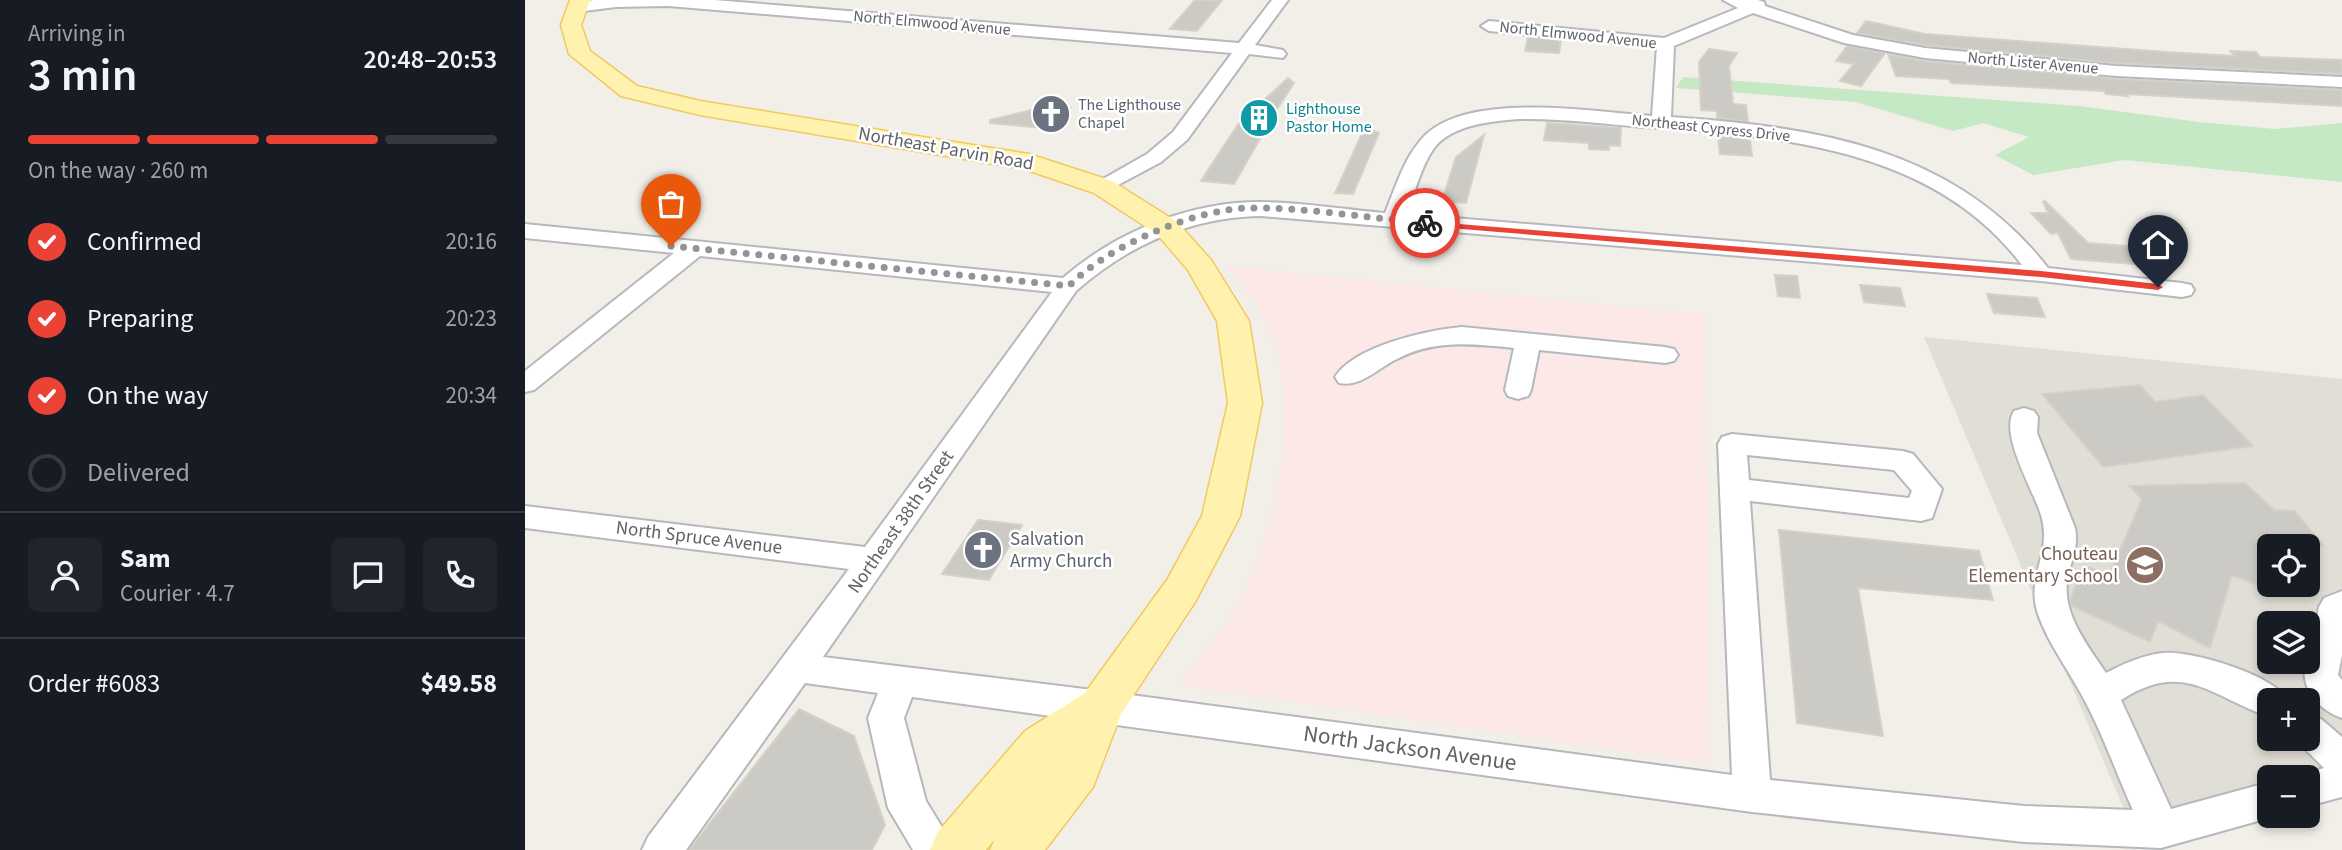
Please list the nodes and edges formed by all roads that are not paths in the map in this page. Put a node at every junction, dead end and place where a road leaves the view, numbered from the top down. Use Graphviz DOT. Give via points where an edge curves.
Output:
graph roads {
  1 [pos="1280,0"];
  2 [pos="1731,0"];
  3 [pos="1772,0"];
  4 [pos="578,4"];
  5 [pos="1752,7"];
  6 [pos="1489,26"];
  7 [pos="1666,43"];
  8 [pos="1247,48"];
  9 [pos="1277,54"];
  10 [pos="2342,82"];
  11 [pos="1661,122"];
  12 [pos="1103,187"];
  13 [pos="1393,220"];
  14 [pos="1167,228"];
  15 [pos="525,231"];
  16 [pos="695,248"];
  17 [pos="2041,274"];
  18 [pos="1069,286"];
  19 [pos="2182,290"];
  20 [pos="1528,342"];
  21 [pos="1665,355"];
  22 [pos="1348,377"];
  23 [pos="525,384"];
  24 [pos="1518,390"];
  25 [pos="2024,417"];
  26 [pos="1734,489"];
  27 [pos="525,517"];
  28 [pos="874,559"];
  29 [pos="2342,604"];
  30 [pos="796,668"];
  31 [pos="900,681"];
  32 [pos="2257,694"];
  33 [pos="2101,695"];
  34 [pos="2342,703"];
  35 [pos="1101,706"];
  36 [pos="2320,741"];
  37 [pos="2342,760"];
  38 [pos="2342,780"];
  39 [pos="2320,786"];
  40 [pos="1752,794"];
  41 [pos="2257,804"];
  42 [pos="2161,830"];
  43 [pos="662,850"];
  44 [pos="936,850"];
  45 [pos="955,850"];
  46 [pos="1015,850"];
  1 -- 8 [label="street"];
  2 -- 5 [label="street, North Lister Avenue"];
  3 -- 5 [label="street"];
  4 -- 8 [label="street, North Elmwood Avenue" via="668,1"];
  4 -- 12 [label="main road, Northeast Parvin Road" via="571,24 580,54 629,91 700,108 1029,162"];
  5 -- 7 [label="street"];
  5 -- 10 [label="street, North Lister Avenue" via="1850,39 1925,53 2143,72"];
  6 -- 7 [label="street, North Elmwood Avenue"];
  7 -- 11 [label="street"];
  8 -- 9 [label="street, North Elmwood Avenue"];
  8 -- 12 [label="street" via="1173,143"];
  11 -- 13 [label="street, Northeast Cypress Drive" via="1526,113 1476,119 1453,127 1428,143"];
  11 -- 17 [label="street, Northeast Cypress Drive" via="1813,139 1891,161 1946,188 1991,219"];
  12 -- 14 [label="main road, Northeast Parvin Road"];
  13 -- 14 [label="street, Northeast 38th Street" via="1248,208"];
  13 -- 17 [label="street, Northeast 38th Street"];
  14 -- 18 [label="street, Northeast 38th Street" via="1110,252"];
  14 -- 35 [label="main road, Northeast Parvin Road" via="1201,266 1233,321 1245,402 1221,516 1181,591"];
  15 -- 16 [label="street"];
  16 -- 18 [label="street"];
  16 -- 23 [label="street"];
  17 -- 19 [label="street, Northeast 38th Street"];
  18 -- 28 [label="street, Northeast 38th Street"];
  20 -- 21 [label="street"];
  20 -- 22 [label="street" via="1462,335 1408,342"];
  20 -- 24 [label="street"];
  25 -- 33 [label="street" via="2023,433 2060,527 2063,547 2050,585 2054,609 2071,649"];
  26 -- 26 [label="street" via="1732,443 1903,461 1927,489 1921,510"];
  26 -- 40 [label="street"];
  27 -- 28 [label="street, North Spruce Avenue"];
  28 -- 30 [label="street, Northeast 38th Street"];
  29 -- 34 [label="street" via="2336,607 2320,675"];
  30 -- 31 [label="street, North Jackson Avenue"];
  30 -- 43 [label="street, Northeast 38th Street"];
  31 -- 35 [label="street, North Jackson Avenue"];
  31 -- 44 [label="street" via="886,718 908,808"];
  32 -- 33 [label="street" via="2242,685 2170,666 2125,678"];
  33 -- 42 [label="street"];
  35 -- 40 [label="street, North Jackson Avenue"];
  35 -- 45 [label="main road, Northeast Parvin Road" via="1041,745"];
  35 -- 46 [label="main road, Northeast Parvin Road" via="1076,772"];
  36 -- 37 [label="street"];
  38 -- 39 [label="street"];
  40 -- 42 [label="street, North Jackson Avenue" via="2024,824"];
  41 -- 42 [label="street, North Jackson Avenue"];
}
